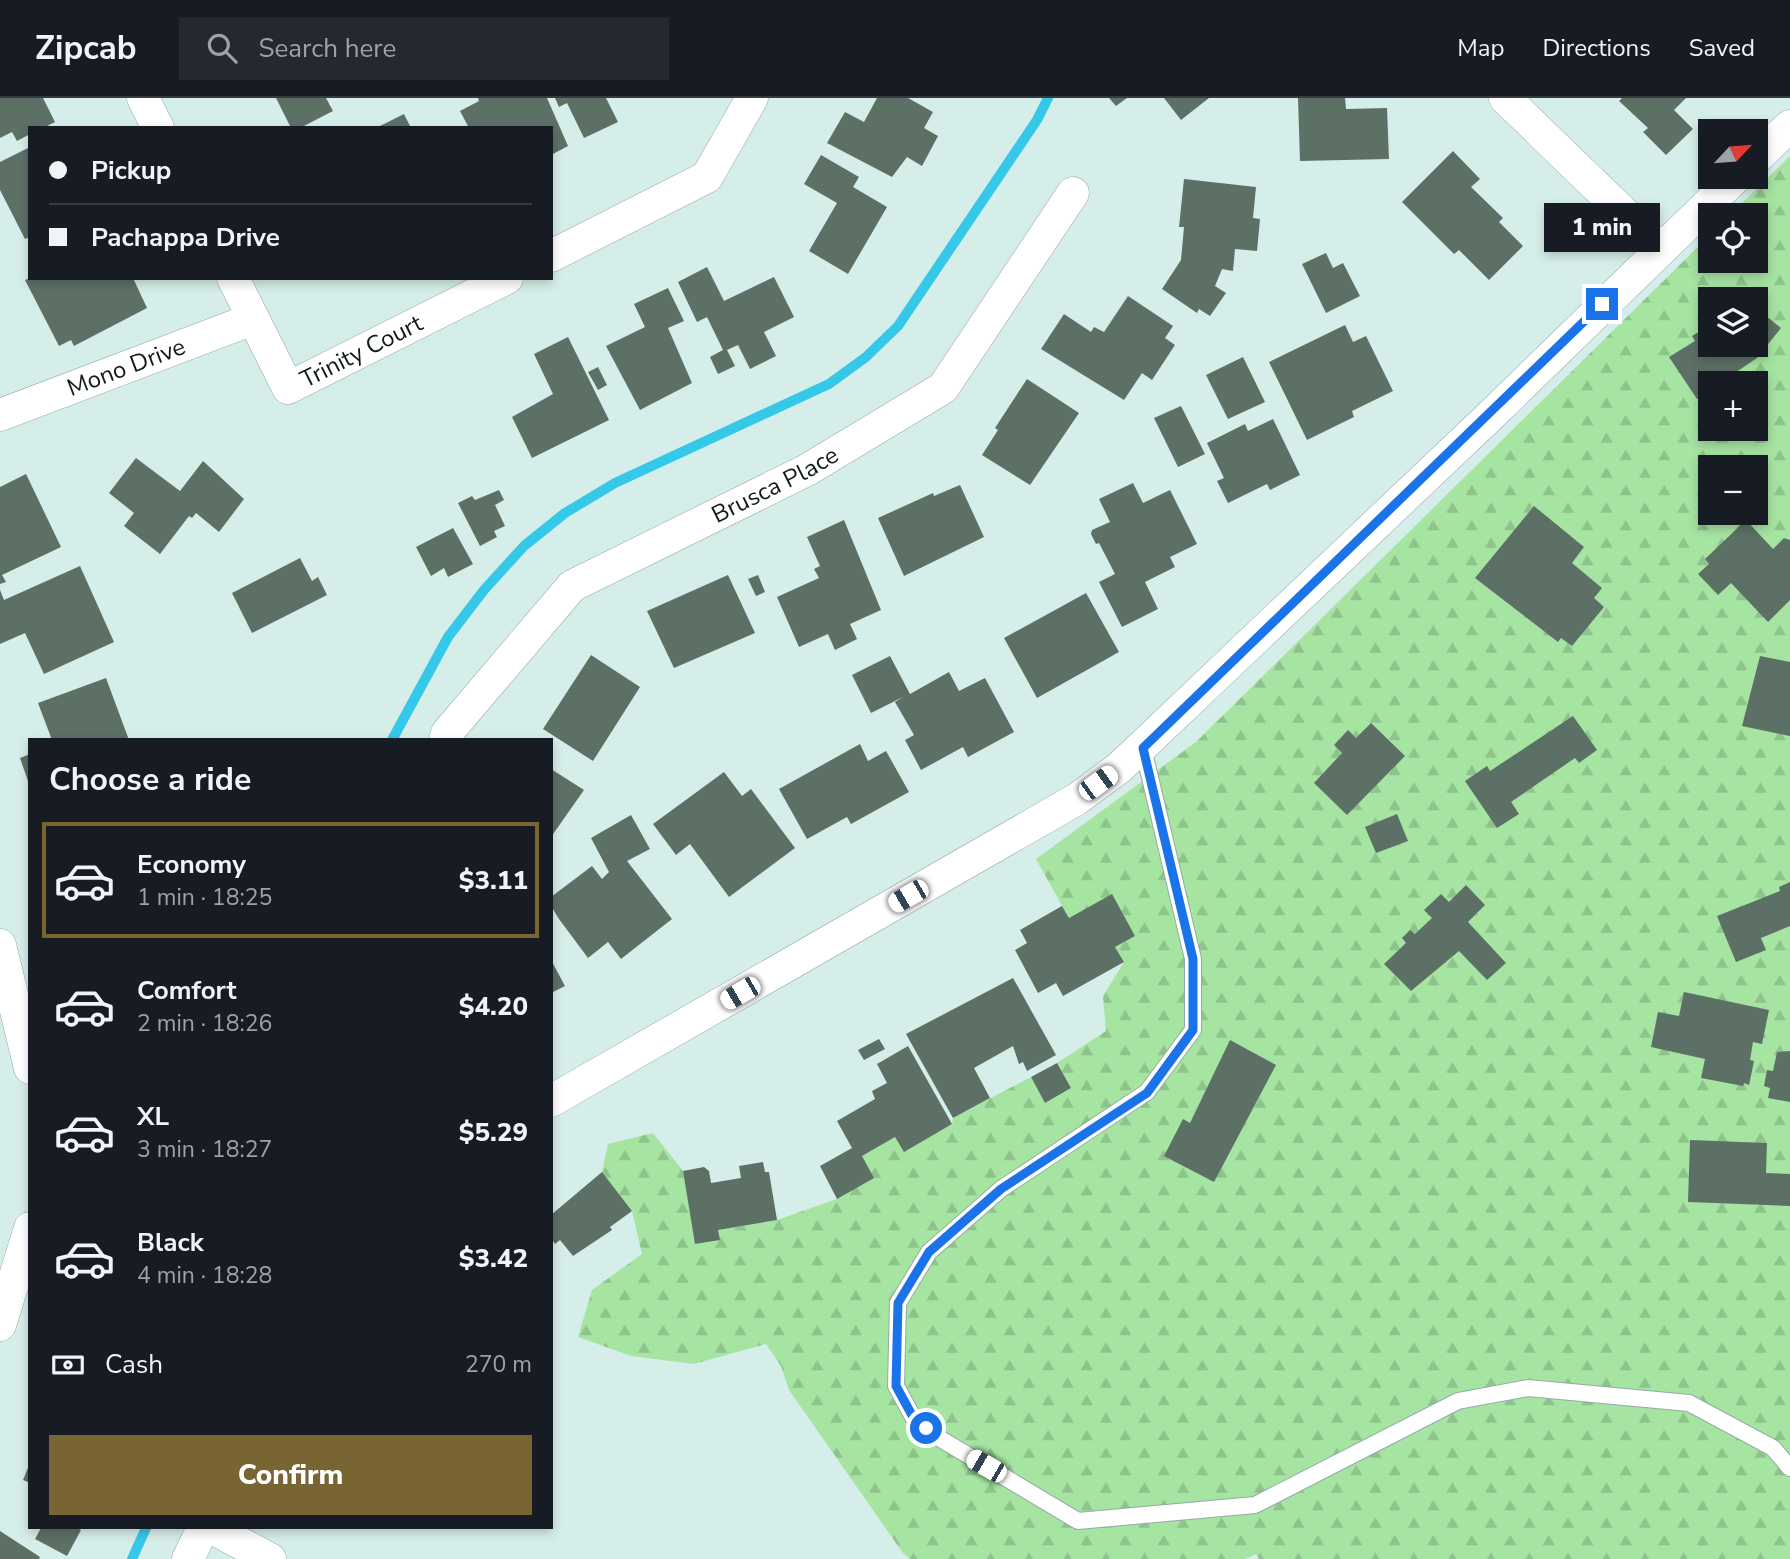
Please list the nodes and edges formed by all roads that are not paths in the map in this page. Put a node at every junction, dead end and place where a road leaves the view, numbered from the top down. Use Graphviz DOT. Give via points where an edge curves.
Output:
graph roads {
  1 [pos="143,98"];
  2 [pos="752,98"];
  3 [pos="1505,98"];
  4 [pos="157,126"];
  5 [pos="1790,126"];
  6 [pos="1768,147"];
  7 [pos="1723,189"];
  8 [pos="1073,193"];
  9 [pos="1660,248"];
  10 [pos="553,255"];
  11 [pos="234,280"];
  12 [pos="503,280"];
  13 [pos="253,319"];
  14 [pos="0,415"];
  15 [pos="446,738"];
  16 [pos="1143,748"];
  17 [pos="0,945"];
  18 [pos="28,1060"];
  19 [pos="553,1100"];
  20 [pos="28,1234"];
  21 [pos="0,1325"];
  22 [pos="1790,1468"];
  23 [pos="203,1529"];
  24 [pos="214,1529"];
  25 [pos="188,1559"];
  26 [pos="270,1559"];
  1 -- 4 [label="street"];
  2 -- 10 [label="street" via="707,177"];
  3 -- 9 [label="street"];
  5 -- 6 [label="street"];
  7 -- 9 [label="street"];
  8 -- 15 [label="street, Brusca Place" via="943,388 807,470 572,586"];
  9 -- 16 [label="street"];
  11 -- 13 [label="street, Trinity Court"];
  12 -- 13 [label="street, Trinity Court" via="288,388"];
  13 -- 14 [label="street, Mono Drive"];
  16 -- 19 [label="street" via="1077,799"];
  16 -- 22 [label="lane" via="1193,959 1193,1030 1147,1093 1001,1189 929,1252 898,1303 896,1386 913,1417 939,1438 1078,1521 1255,1505 1458,1401 1528,1388 1689,1403 1773,1448"];
  17 -- 18 [label="street"];
  20 -- 21 [label="street"];
  23 -- 25 [label="street"];
  24 -- 26 [label="street"];
}
